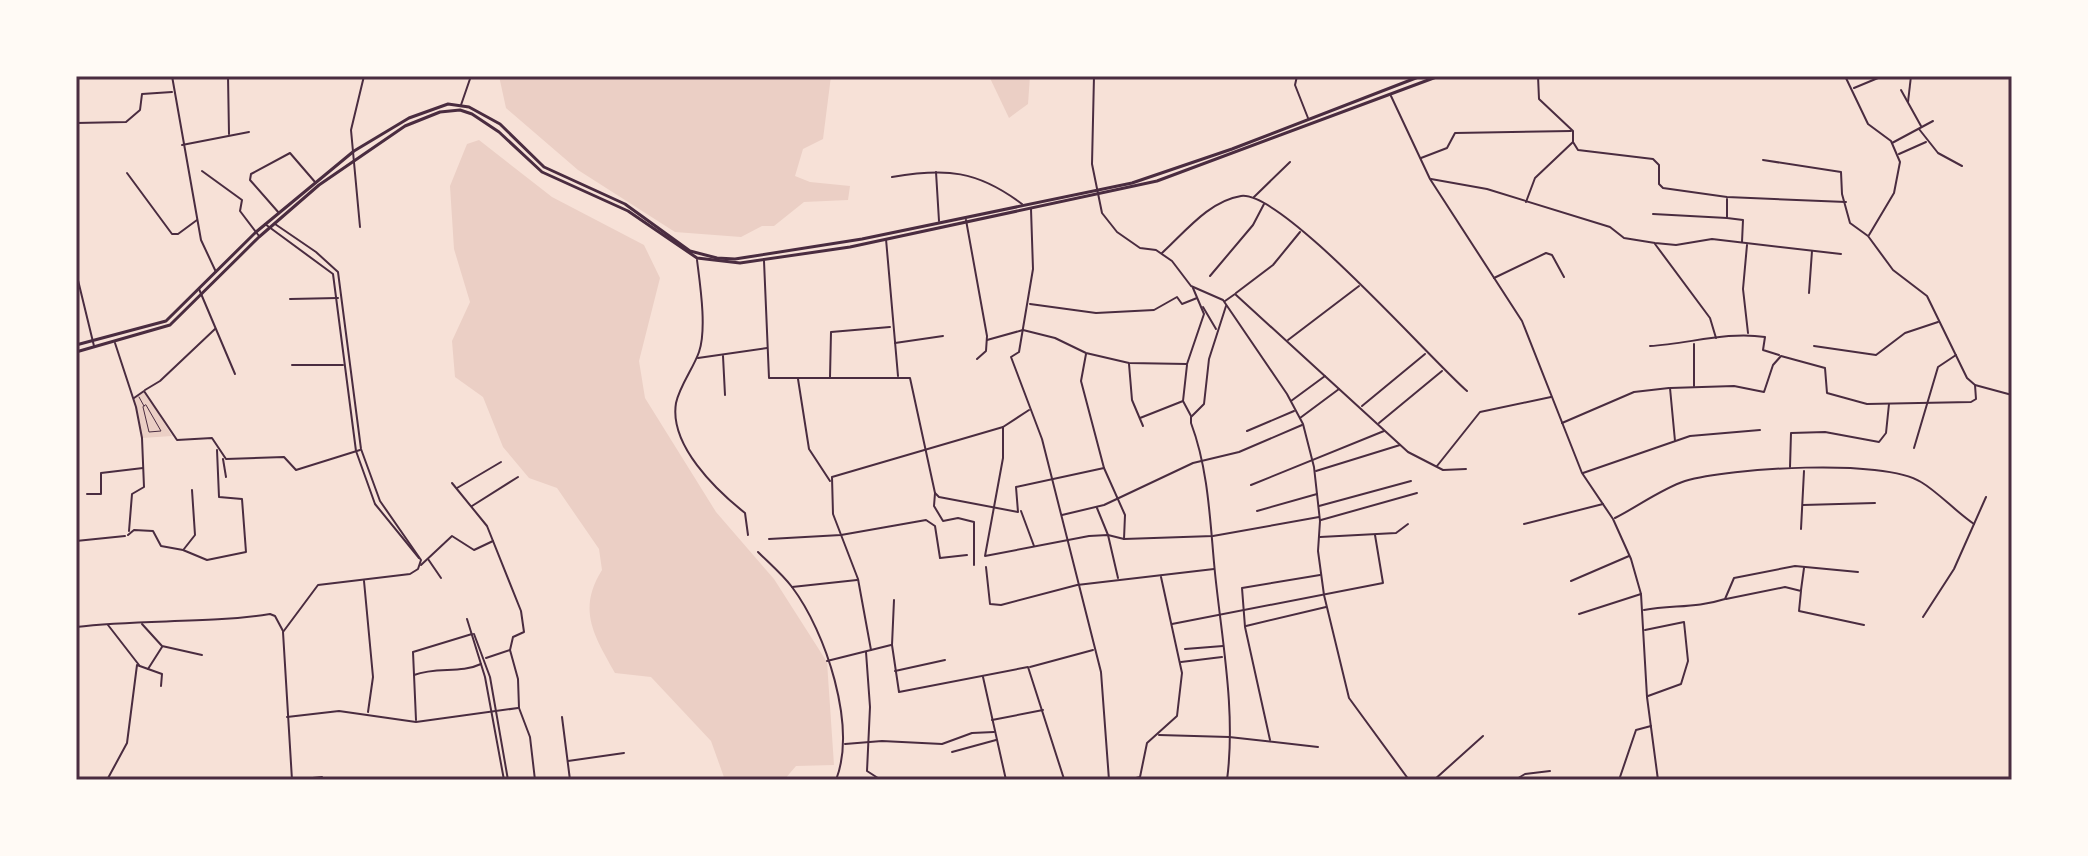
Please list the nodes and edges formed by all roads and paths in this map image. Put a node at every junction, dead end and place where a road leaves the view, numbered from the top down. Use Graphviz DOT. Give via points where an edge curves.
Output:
graph roads {
  1 [pos="172,76"];
  2 [pos="228,76"];
  3 [pos="364,76"];
  4 [pos="471,76"];
  5 [pos="1094,76"];
  6 [pos="1297,76"];
  7 [pos="1403,76"];
  8 [pos="1439,76"];
  9 [pos="1538,76"];
  10 [pos="1845,76"];
  11 [pos="1911,76"];
  12 [pos="1425,77"];
  13 [pos="1878,78"];
  14 [pos="1406,82"];
  15 [pos="1852,89"];
  16 [pos="1901,90"];
  17 [pos="172,92"];
  18 [pos="1390,94"];
  19 [pos="1908,102"];
  20 [pos="461,104"];
  21 [pos="460,110"];
  22 [pos="1309,121"];
  23 [pos="1933,121"];
  24 [pos="76,123"];
  25 [pos="1920,128"];
  26 [pos="1573,131"];
  27 [pos="249,132"];
  28 [pos="229,135"];
  29 [pos="1927,141"];
  30 [pos="1573,142"];
  31 [pos="1892,143"];
  32 [pos="182,145"];
  33 [pos="354,151"];
  34 [pos="1898,154"];
  35 [pos="355,158"];
  36 [pos="1420,159"];
  37 [pos="1763,160"];
  38 [pos="1290,162"];
  39 [pos="1962,166"];
  40 [pos="202,171"];
  41 [pos="936,172"];
  42 [pos="127,173"];
  43 [pos="892,177"];
  44 [pos="1430,179"];
  45 [pos="316,183"];
  46 [pos="1097,193"];
  47 [pos="1254,197"];
  48 [pos="1727,197"];
  49 [pos="1846,202"];
  50 [pos="1265,203"];
  51 [pos="1526,203"];
  52 [pos="1022,204"];
  53 [pos="1031,208"];
  54 [pos="280,214"];
  55 [pos="1653,214"];
  56 [pos="1727,218"];
  57 [pos="197,220"];
  58 [pos="966,220"];
  59 [pos="267,222"];
  60 [pos="940,224"];
  61 [pos="272,226"];
  62 [pos="360,227"];
  63 [pos="256,232"];
  64 [pos="1301,232"];
  65 [pos="1868,236"];
  66 [pos="259,237"];
  67 [pos="886,239"];
  68 [pos="1655,243"];
  69 [pos="1742,243"];
  70 [pos="1747,244"];
  71 [pos="1812,251"];
  72 [pos="1161,253"];
  73 [pos="1841,254"];
  74 [pos="697,257"];
  75 [pos="763,258"];
  76 [pos="215,270"];
  77 [pos="76,272"];
  78 [pos="1210,276"];
  79 [pos="218,277"];
  80 [pos="1564,277"];
  81 [pos="1494,278"];
  82 [pos="1360,284"];
  83 [pos="1193,287"];
  84 [pos="198,288"];
  85 [pos="1809,293"];
  86 [pos="202,294"];
  87 [pos="1235,294"];
  88 [pos="1197,297"];
  89 [pos="338,298"];
  90 [pos="290,299"];
  91 [pos="1029,303"];
  92 [pos="1226,303"];
  93 [pos="344,317"];
  94 [pos="339,318"];
  95 [pos="1938,322"];
  96 [pos="891,327"];
  97 [pos="215,329"];
  98 [pos="1216,329"];
  99 [pos="1023,330"];
  100 [pos="1748,334"];
  101 [pos="943,336"];
  102 [pos="1716,338"];
  103 [pos="987,340"];
  104 [pos="93,341"];
  105 [pos="1287,341"];
  106 [pos="114,342"];
  107 [pos="1694,343"];
  108 [pos="893,344"];
  109 [pos="76,345"];
  110 [pos="1650,346"];
  111 [pos="1814,346"];
  112 [pos="94,347"];
  113 [pos="768,348"];
  114 [pos="76,352"];
  115 [pos="1086,353"];
  116 [pos="1426,353"];
  117 [pos="723,354"];
  118 [pos="1956,355"];
  119 [pos="1781,356"];
  120 [pos="695,358"];
  121 [pos="977,359"];
  122 [pos="1129,363"];
  123 [pos="1187,364"];
  124 [pos="292,365"];
  125 [pos="344,365"];
  126 [pos="1443,370"];
  127 [pos="235,374"];
  128 [pos="1326,375"];
  129 [pos="830,377"];
  130 [pos="898,377"];
  131 [pos="798,378"];
  132 [pos="1975,385"];
  133 [pos="1694,387"];
  134 [pos="1670,388"];
  135 [pos="1340,389"];
  136 [pos="144,391"];
  137 [pos="1467,391"];
  138 [pos="138,395"];
  139 [pos="725,395"];
  140 [pos="2012,395"];
  141 [pos="1552,397"];
  142 [pos="134,398"];
  143 [pos="1183,401"];
  144 [pos="1291,401"];
  145 [pos="1927,402"];
  146 [pos="1889,403"];
  147 [pos="144,406"];
  148 [pos="1360,408"];
  149 [pos="1030,409"];
  150 [pos="1296,410"];
  151 [pos="1191,417"];
  152 [pos="1140,418"];
  153 [pos="1300,418"];
  154 [pos="1303,424"];
  155 [pos="1562,424"];
  156 [pos="1378,425"];
  157 [pos="1143,426"];
  158 [pos="1003,427"];
  159 [pos="1760,430"];
  160 [pos="1247,431"];
  161 [pos="1385,431"];
  162 [pos="1675,441"];
  163 [pos="1400,445"];
  164 [pos="217,448"];
  165 [pos="1914,448"];
  166 [pos="361,449"];
  167 [pos="926,449"];
  168 [pos="356,451"];
  169 [pos="223,458"];
  170 [pos="1202,459"];
  171 [pos="1312,459"];
  172 [pos="501,462"];
  173 [pos="1436,467"];
  174 [pos="144,468"];
  175 [pos="1104,468"];
  176 [pos="1466,469"];
  177 [pos="1790,469"];
  178 [pos="1804,470"];
  179 [pos="1315,472"];
  180 [pos="1582,473"];
  181 [pos="226,477"];
  182 [pos="518,477"];
  183 [pos="1054,480"];
  184 [pos="830,481"];
  185 [pos="1411,481"];
  186 [pos="452,483"];
  187 [pos="1251,485"];
  188 [pos="457,489"];
  189 [pos="192,490"];
  190 [pos="935,493"];
  191 [pos="1417,493"];
  192 [pos="87,494"];
  193 [pos="1317,494"];
  194 [pos="1986,497"];
  195 [pos="1119,499"];
  196 [pos="1875,503"];
  197 [pos="1603,504"];
  198 [pos="1803,505"];
  199 [pos="1318,506"];
  200 [pos="471,507"];
  201 [pos="1096,507"];
  202 [pos="991,509"];
  203 [pos="1021,511"];
  204 [pos="1257,511"];
  205 [pos="1061,516"];
  206 [pos="1320,518"];
  207 [pos="1613,519"];
  208 [pos="1408,524"];
  209 [pos="1524,524"];
  210 [pos="1974,524"];
  211 [pos="1801,529"];
  212 [pos="128,535"];
  213 [pos="748,535"];
  214 [pos="841,535"];
  215 [pos="1108,535"];
  216 [pos="1375,535"];
  217 [pos="1213,536"];
  218 [pos="1319,537"];
  219 [pos="769,539"];
  220 [pos="1068,539"];
  221 [pos="1124,539"];
  222 [pos="76,541"];
  223 [pos="493,541"];
  224 [pos="1034,548"];
  225 [pos="183,550"];
  226 [pos="758,552"];
  227 [pos="967,555"];
  228 [pos="1629,556"];
  229 [pos="420,558"];
  230 [pos="427,559"];
  231 [pos="421,565"];
  232 [pos="974,565"];
  233 [pos="986,567"];
  234 [pos="1804,568"];
  235 [pos="1215,569"];
  236 [pos="1858,572"];
  237 [pos="1160,575"];
  238 [pos="1321,575"];
  239 [pos="441,578"];
  240 [pos="858,579"];
  241 [pos="363,580"];
  242 [pos="1119,580"];
  243 [pos="1571,581"];
  244 [pos="1077,585"];
  245 [pos="792,587"];
  246 [pos="1801,591"];
  247 [pos="1324,592"];
  248 [pos="1641,594"];
  249 [pos="1725,599"];
  250 [pos="894,600"];
  251 [pos="1327,607"];
  252 [pos="1642,610"];
  253 [pos="1243,612"];
  254 [pos="1579,614"];
  255 [pos="1923,617"];
  256 [pos="1220,618"];
  257 [pos="467,619"];
  258 [pos="141,623"];
  259 [pos="108,624"];
  260 [pos="1172,624"];
  261 [pos="1864,625"];
  262 [pos="76,627"];
  263 [pos="1245,627"];
  264 [pos="1645,630"];
  265 [pos="283,632"];
  266 [pos="473,633"];
  267 [pos="892,645"];
  268 [pos="162,646"];
  269 [pos="1223,646"];
  270 [pos="1185,649"];
  271 [pos="510,650"];
  272 [pos="871,650"];
  273 [pos="1095,650"];
  274 [pos="866,652"];
  275 [pos="202,655"];
  276 [pos="1224,657"];
  277 [pos="485,658"];
  278 [pos="945,660"];
  279 [pos="827,661"];
  280 [pos="1180,662"];
  281 [pos="486,663"];
  282 [pos="481,664"];
  283 [pos="140,666"];
  284 [pos="1026,668"];
  285 [pos="148,669"];
  286 [pos="894,671"];
  287 [pos="413,675"];
  288 [pos="983,677"];
  289 [pos="161,686"];
  290 [pos="1647,697"];
  291 [pos="519,708"];
  292 [pos="1043,710"];
  293 [pos="494,711"];
  294 [pos="368,712"];
  295 [pos="287,717"];
  296 [pos="562,717"];
  297 [pos="990,721"];
  298 [pos="416,722"];
  299 [pos="1651,726"];
  300 [pos="994,732"];
  301 [pos="1157,735"];
  302 [pos="1483,736"];
  303 [pos="1229,737"];
  304 [pos="996,740"];
  305 [pos="1270,740"];
  306 [pos="868,742"];
  307 [pos="844,744"];
  308 [pos="1318,747"];
  309 [pos="952,752"];
  310 [pos="624,753"];
  311 [pos="567,761"];
  312 [pos="1550,771"];
  313 [pos="322,777"];
  314 [pos="107,780"];
  315 [pos="292,780"];
  316 [pos="506,780"];
  317 [pos="535,780"];
  318 [pos="570,780"];
  319 [pos="836,780"];
  320 [pos="881,780"];
  321 [pos="1006,780"];
  322 [pos="1059,780"];
  323 [pos="1109,780"];
  324 [pos="1128,780"];
  325 [pos="1227,780"];
  326 [pos="1409,780"];
  327 [pos="1434,780"];
  328 [pos="1515,780"];
  329 [pos="1619,780"];
  330 [pos="1658,780"];
  331 [pos="1731,780"];
  332 [pos="1755,780"];
  1 -- 17 [label="street"];
  2 -- 28 [label="street"];
  3 -- 33 [label="street" via="352,125"];
  4 -- 20 [label="street"];
  5 -- 46 [label="street" via="1092,164"];
  6 -- 22 [label="street" via="1295,85"];
  7 -- 14 [label="street"];
  8 -- 12 [label="main road"];
  9 -- 26 [label="street" via="1539,99"];
  10 -- 15 [label="street"];
  11 -- 19 [label="street"];
  12 -- 14 [label="main road"];
  12 -- 18 [label="main road"];
  13 -- 15 [label="street"];
  14 -- 22 [label="main road"];
  15 -- 31 [label="street" via="1868,124"];
  16 -- 19 [label="street"];
  17 -- 24 [label="street" via="142,94 140,110 126,122"];
  17 -- 32 [label="street"];
  18 -- 22 [label="main road"];
  18 -- 36 [label="street"];
  19 -- 25 [label="street"];
  20 -- 21 [label="street"];
  20 -- 33 [label="main road" via="437,106 409,118"];
  20 -- 74 [label="main road" via="500,124 544,167 635,210"];
  21 -- 35 [label="main road" via="420,118"];
  21 -- 74 [label="main road" via="499,132 542,172 628,211"];
  22 -- 46 [label="main road"];
  23 -- 25 [label="street"];
  25 -- 29 [label="street"];
  25 -- 31 [label="street"];
  26 -- 30 [label="street"];
  26 -- 36 [label="street" via="1455,133 1447,148"];
  27 -- 28 [label="street"];
  28 -- 32 [label="street"];
  29 -- 34 [label="street"];
  29 -- 39 [label="street"];
  30 -- 48 [label="street" via="1581,152 1653,159 1663,188"];
  30 -- 51 [label="street" via="1535,178"];
  31 -- 34 [label="street"];
  32 -- 57 [label="street"];
  33 -- 35 [label="street"];
  33 -- 45 [label="main road"];
  34 -- 65 [label="street" via="1894,193"];
  35 -- 54 [label="main road"];
  35 -- 62 [label="street"];
  36 -- 44 [label="street"];
  37 -- 49 [label="street" via="1841,172"];
  38 -- 47 [label="street"];
  40 -- 63 [label="street" via="242,200 240,211"];
  41 -- 43 [label="street"];
  41 -- 52 [label="street" via="985,179"];
  41 -- 60 [label="street"];
  42 -- 57 [label="street" via="172,234"];
  44 -- 51 [label="street" via="1487,189"];
  44 -- 81 [label="street"];
  45 -- 54 [label="main road"];
  45 -- 54 [label="street" via="290,153 251,174 250,180"];
  46 -- 52 [label="main road"];
  46 -- 53 [label="main road"];
  46 -- 72 [label="street" via="1102,213 1117,232 1140,248"];
  47 -- 50 [label="street"];
  47 -- 72 [label="street" via="1239,197 1211,209"];
  48 -- 49 [label="street"];
  48 -- 56 [label="street"];
  49 -- 65 [label="street" via="1850,223"];
  50 -- 64 [label="street"];
  50 -- 78 [label="street"];
  51 -- 68 [label="street" via="1610,227 1624,238"];
  52 -- 60 [label="main road"];
  53 -- 58 [label="main road"];
  53 -- 91 [label="street" via="1034,257"];
  54 -- 59 [label="main road"];
  54 -- 61 [label="main road"];
  55 -- 56 [label="street"];
  56 -- 69 [label="street" via="1743,220"];
  57 -- 76 [label="street"];
  58 -- 60 [label="main road"];
  58 -- 103 [label="street"];
  59 -- 61 [label="street"];
  59 -- 63 [label="main road"];
  60 -- 67 [label="main road"];
  60 -- 75 [label="main road"];
  61 -- 66 [label="main road"];
  61 -- 89 [label="street" via="329,268"];
  61 -- 93 [label="street" via="338,272"];
  63 -- 66 [label="street"];
  63 -- 76 [label="main road"];
  64 -- 82 [label="street" via="1339,260"];
  64 -- 87 [label="street" via="1273,265"];
  65 -- 95 [label="street" via="1893,270 1927,296"];
  66 -- 79 [label="main road"];
  67 -- 75 [label="main road"];
  67 -- 96 [label="street"];
  68 -- 69 [label="street"];
  68 -- 102 [label="street" via="1710,318"];
  69 -- 70 [label="street"];
  70 -- 71 [label="street"];
  70 -- 100 [label="street" via="1743,289"];
  71 -- 73 [label="street"];
  71 -- 85 [label="street"];
  72 -- 83 [label="street"];
  74 -- 75 [label="main road" via="721,263"];
  74 -- 120 [label="street" via="702,295"];
  75 -- 113 [label="street"];
  76 -- 79 [label="street"];
  76 -- 84 [label="main road"];
  77 -- 104 [label="street"];
  79 -- 86 [label="main road"];
  80 -- 81 [label="street" via="1546,253"];
  81 -- 141 [label="street" via="1522,321"];
  82 -- 105 [label="street"];
  82 -- 116 [label="street"];
  83 -- 88 [label="street"];
  83 -- 92 [label="street"];
  84 -- 86 [label="street"];
  84 -- 104 [label="main road" via="166,321"];
  86 -- 97 [label="street"];
  86 -- 106 [label="main road" via="165,328"];
  87 -- 92 [label="street"];
  87 -- 105 [label="street"];
  88 -- 91 [label="street" via="1182,304 1177,297 1154,310 1096,313"];
  88 -- 98 [label="street"];
  88 -- 123 [label="street" via="1204,314"];
  89 -- 90 [label="street"];
  89 -- 94 [label="street"];
  91 -- 99 [label="street"];
  92 -- 98 [label="street"];
  92 -- 144 [label="street"];
  93 -- 94 [label="street"];
  93 -- 166 [label="street"];
  94 -- 125 [label="street"];
  95 -- 111 [label="street" via="1905,333 1876,355"];
  95 -- 118 [label="street"];
  96 -- 108 [label="street"];
  96 -- 129 [label="street" via="831,332"];
  97 -- 127 [label="street"];
  97 -- 136 [label="street"];
  98 -- 151 [label="street" via="1204,404"];
  99 -- 103 [label="street"];
  99 -- 115 [label="street"];
  99 -- 149 [label="street" via="1019,352 1011,357"];
  100 -- 102 [label="street"];
  100 -- 119 [label="street" via="1765,337 1763,350"];
  101 -- 108 [label="street"];
  102 -- 107 [label="street"];
  103 -- 121 [label="street" via="986,351"];
  104 -- 109 [label="main road"];
  104 -- 112 [label="street"];
  105 -- 128 [label="street"];
  106 -- 112 [label="main road"];
  106 -- 142 [label="street"];
  107 -- 110 [label="street"];
  107 -- 133 [label="street"];
  108 -- 130 [label="street"];
  112 -- 114 [label="main road"];
  113 -- 117 [label="street"];
  113 -- 131 [label="street" via="769,378"];
  115 -- 122 [label="street"];
  115 -- 175 [label="street" via="1081,381"];
  116 -- 126 [label="street"];
  116 -- 148 [label="street"];
  117 -- 120 [label="street"];
  117 -- 139 [label="street"];
  118 -- 132 [label="street"];
  118 -- 145 [label="street" via="1939,364"];
  119 -- 133 [label="street" via="1764,392"];
  119 -- 146 [label="street" via="1825,368 1823,386 1839,399"];
  120 -- 213 [label="street" via="676,403 677,421 704,477 745,513"];
  122 -- 123 [label="street"];
  122 -- 152 [label="street" via="1132,400"];
  123 -- 143 [label="street"];
  124 -- 125 [label="street"];
  125 -- 168 [label="street"];
  126 -- 137 [label="street"];
  126 -- 156 [label="street"];
  128 -- 135 [label="street"];
  128 -- 144 [label="street"];
  129 -- 130 [label="street"];
  129 -- 131 [label="street"];
  130 -- 167 [label="street" via="910,378"];
  131 -- 184 [label="street" via="809,449"];
  132 -- 140 [label="street"];
  132 -- 145 [label="street" via="1975,401"];
  133 -- 134 [label="street"];
  134 -- 155 [label="street" via="1634,392"];
  134 -- 162 [label="street"];
  135 -- 148 [label="street"];
  135 -- 153 [label="street"];
  136 -- 138 [label="street"];
  136 -- 164 [label="street" via="177,440 207,437"];
  138 -- 142 [label="street"];
  138 -- 147 [label="street"];
  141 -- 155 [label="street"];
  141 -- 173 [label="street" via="1480,412"];
  142 -- 174 [label="street"];
  143 -- 151 [label="street"];
  143 -- 152 [label="street"];
  144 -- 150 [label="street"];
  145 -- 146 [label="street"];
  145 -- 165 [label="street"];
  146 -- 177 [label="street" via="1886,433 1879,442 1825,432 1791,433"];
  147 -- 147 [label="street" via="146,405 161,431 149,432"];
  148 -- 156 [label="street"];
  149 -- 158 [label="street"];
  149 -- 183 [label="street"];
  150 -- 153 [label="street"];
  150 -- 160 [label="street"];
  151 -- 170 [label="street"];
  152 -- 157 [label="street"];
  153 -- 154 [label="street"];
  154 -- 170 [label="street" via="1239,452"];
  154 -- 171 [label="street"];
  155 -- 180 [label="street"];
  156 -- 161 [label="street"];
  158 -- 167 [label="street"];
  158 -- 202 [label="street" via="1003,458"];
  159 -- 162 [label="street"];
  161 -- 163 [label="street"];
  161 -- 171 [label="street"];
  162 -- 180 [label="street"];
  163 -- 173 [label="street"];
  163 -- 179 [label="street"];
  164 -- 169 [label="street"];
  164 -- 225 [label="street" via="219,497 242,499 247,551 216,560"];
  166 -- 168 [label="street"];
  166 -- 229 [label="street" via="380,501"];
  167 -- 184 [label="street" via="835,474"];
  167 -- 190 [label="street"];
  168 -- 169 [label="street" via="296,470 284,457"];
  168 -- 229 [label="street" via="375,504"];
  169 -- 181 [label="street"];
  170 -- 195 [label="street"];
  170 -- 217 [label="street"];
  171 -- 179 [label="street"];
  171 -- 187 [label="street"];
  172 -- 188 [label="street"];
  173 -- 176 [label="street"];
  174 -- 192 [label="street" via="101,473 101,494"];
  174 -- 212 [label="street" via="144,489 132,495"];
  175 -- 183 [label="street"];
  175 -- 195 [label="street"];
  177 -- 178 [label="street"];
  177 -- 207 [label="street" via="1684,482"];
  178 -- 198 [label="street"];
  178 -- 210 [label="street" via="1880,468 1921,481"];
  179 -- 193 [label="street"];
  180 -- 197 [label="street"];
  182 -- 200 [label="street"];
  183 -- 203 [label="street" via="1016,487"];
  183 -- 205 [label="street"];
  184 -- 214 [label="street"];
  185 -- 199 [label="street"];
  186 -- 188 [label="street"];
  188 -- 200 [label="street"];
  189 -- 225 [label="street" via="195,535"];
  190 -- 202 [label="street"];
  190 -- 232 [label="street" via="934,506 943,521 974,522"];
  191 -- 206 [label="street"];
  193 -- 199 [label="street"];
  193 -- 204 [label="street"];
  194 -- 210 [label="street"];
  195 -- 201 [label="street"];
  195 -- 221 [label="street"];
  196 -- 198 [label="street"];
  197 -- 207 [label="street"];
  197 -- 209 [label="street"];
  198 -- 211 [label="street"];
  199 -- 206 [label="street"];
  200 -- 223 [label="street"];
  201 -- 205 [label="street"];
  201 -- 215 [label="street"];
  202 -- 203 [label="street"];
  202 -- 224 [label="street" via="985,556"];
  203 -- 224 [label="street"];
  205 -- 220 [label="street"];
  206 -- 217 [label="street"];
  206 -- 218 [label="street"];
  207 -- 228 [label="street"];
  208 -- 216 [label="street" via="1401,532"];
  210 -- 255 [label="street" via="1954,569"];
  212 -- 222 [label="street"];
  212 -- 225 [label="street" via="153,531 161,546"];
  214 -- 219 [label="street"];
  214 -- 227 [label="street" via="926,520 935,526 940,558"];
  214 -- 240 [label="street"];
  215 -- 220 [label="street"];
  215 -- 221 [label="street"];
  215 -- 242 [label="street"];
  216 -- 218 [label="street"];
  216 -- 247 [label="street" via="1384,582"];
  217 -- 221 [label="street"];
  217 -- 235 [label="street"];
  218 -- 238 [label="street"];
  220 -- 224 [label="street"];
  220 -- 244 [label="street"];
  223 -- 230 [label="street" via="474,550 452,536"];
  223 -- 271 [label="street" via="521,611 524,632 513,637"];
  226 -- 245 [label="street"];
  228 -- 243 [label="street"];
  228 -- 248 [label="street"];
  229 -- 231 [label="street"];
  230 -- 231 [label="street"];
  230 -- 239 [label="street"];
  231 -- 241 [label="street" via="410,574"];
  233 -- 244 [label="street" via="990,604 1018,603"];
  234 -- 236 [label="street"];
  234 -- 246 [label="street"];
  234 -- 249 [label="street" via="1734,578"];
  235 -- 237 [label="street"];
  235 -- 256 [label="street"];
  237 -- 242 [label="street"];
  237 -- 260 [label="street"];
  238 -- 247 [label="street"];
  238 -- 253 [label="street" via="1242,588"];
  240 -- 245 [label="street"];
  240 -- 272 [label="street"];
  241 -- 265 [label="street" via="314,587"];
  241 -- 294 [label="street" via="373,677"];
  242 -- 244 [label="street"];
  244 -- 273 [label="street"];
  245 -- 279 [label="street"];
  246 -- 249 [label="street" via="1785,587"];
  246 -- 261 [label="street" via="1799,611"];
  247 -- 251 [label="street"];
  247 -- 253 [label="street"];
  248 -- 252 [label="street"];
  248 -- 254 [label="street"];
  249 -- 252 [label="street" via="1691,608"];
  250 -- 267 [label="street"];
  251 -- 263 [label="street"];
  251 -- 326 [label="street" via="1349,698"];
  252 -- 264 [label="street"];
  253 -- 256 [label="street"];
  253 -- 263 [label="street"];
  256 -- 260 [label="street"];
  256 -- 269 [label="street"];
  257 -- 266 [label="street"];
  258 -- 259 [label="street"];
  258 -- 265 [label="street" via="216,623 270,614"];
  258 -- 268 [label="street"];
  259 -- 262 [label="street"];
  259 -- 283 [label="street"];
  260 -- 280 [label="street"];
  263 -- 305 [label="street"];
  264 -- 290 [label="street"];
  264 -- 290 [label="street" via="1684,622 1688,661 1681,684"];
  265 -- 295 [label="street"];
  266 -- 277 [label="street"];
  266 -- 282 [label="street"];
  266 -- 287 [label="street" via="413,652"];
  267 -- 272 [label="street"];
  267 -- 286 [label="street"];
  268 -- 275 [label="street"];
  268 -- 285 [label="street"];
  269 -- 270 [label="street"];
  269 -- 276 [label="street"];
  271 -- 277 [label="street"];
  271 -- 291 [label="street"];
  272 -- 274 [label="street"];
  273 -- 284 [label="street"];
  273 -- 323 [label="street"];
  274 -- 279 [label="street"];
  274 -- 306 [label="street"];
  276 -- 280 [label="street"];
  276 -- 303 [label="street"];
  277 -- 281 [label="street"];
  278 -- 286 [label="street"];
  279 -- 307 [label="street"];
  280 -- 301 [label="street" via="1177,716"];
  281 -- 282 [label="street"];
  281 -- 293 [label="street"];
  282 -- 287 [label="street" via="470,670 437,668"];
  282 -- 293 [label="street"];
  283 -- 285 [label="street"];
  283 -- 314 [label="street" via="127,743"];
  284 -- 288 [label="street"];
  284 -- 292 [label="street"];
  285 -- 289 [label="street" via="162,674"];
  286 -- 288 [label="street" via="901,693"];
  287 -- 298 [label="street"];
  288 -- 297 [label="street"];
  290 -- 299 [label="street"];
  291 -- 293 [label="street"];
  291 -- 317 [label="street" via="530,737"];
  292 -- 297 [label="street"];
  292 -- 322 [label="street" via="1064,779"];
  293 -- 298 [label="street"];
  293 -- 316 [label="street"];
  294 -- 295 [label="street"];
  294 -- 298 [label="street"];
  295 -- 315 [label="street"];
  296 -- 311 [label="street"];
  297 -- 300 [label="street"];
  299 -- 329 [label="street" via="1636,730"];
  299 -- 330 [label="street"];
  300 -- 304 [label="street"];
  300 -- 306 [label="street" via="942,744"];
  301 -- 303 [label="street"];
  301 -- 324 [label="street" via="1147,743 1140,777"];
  302 -- 327 [label="street"];
  303 -- 305 [label="street"];
  303 -- 325 [label="street"];
  304 -- 309 [label="street"];
  304 -- 321 [label="street"];
  305 -- 308 [label="street"];
  306 -- 307 [label="street"];
  306 -- 320 [label="street" via="867,771"];
  307 -- 319 [label="street"];
  310 -- 311 [label="street"];
  311 -- 318 [label="street"];
  312 -- 328 [label="street"];
  313 -- 315 [label="street"];
  331 -- 332 [label="street"];
}
